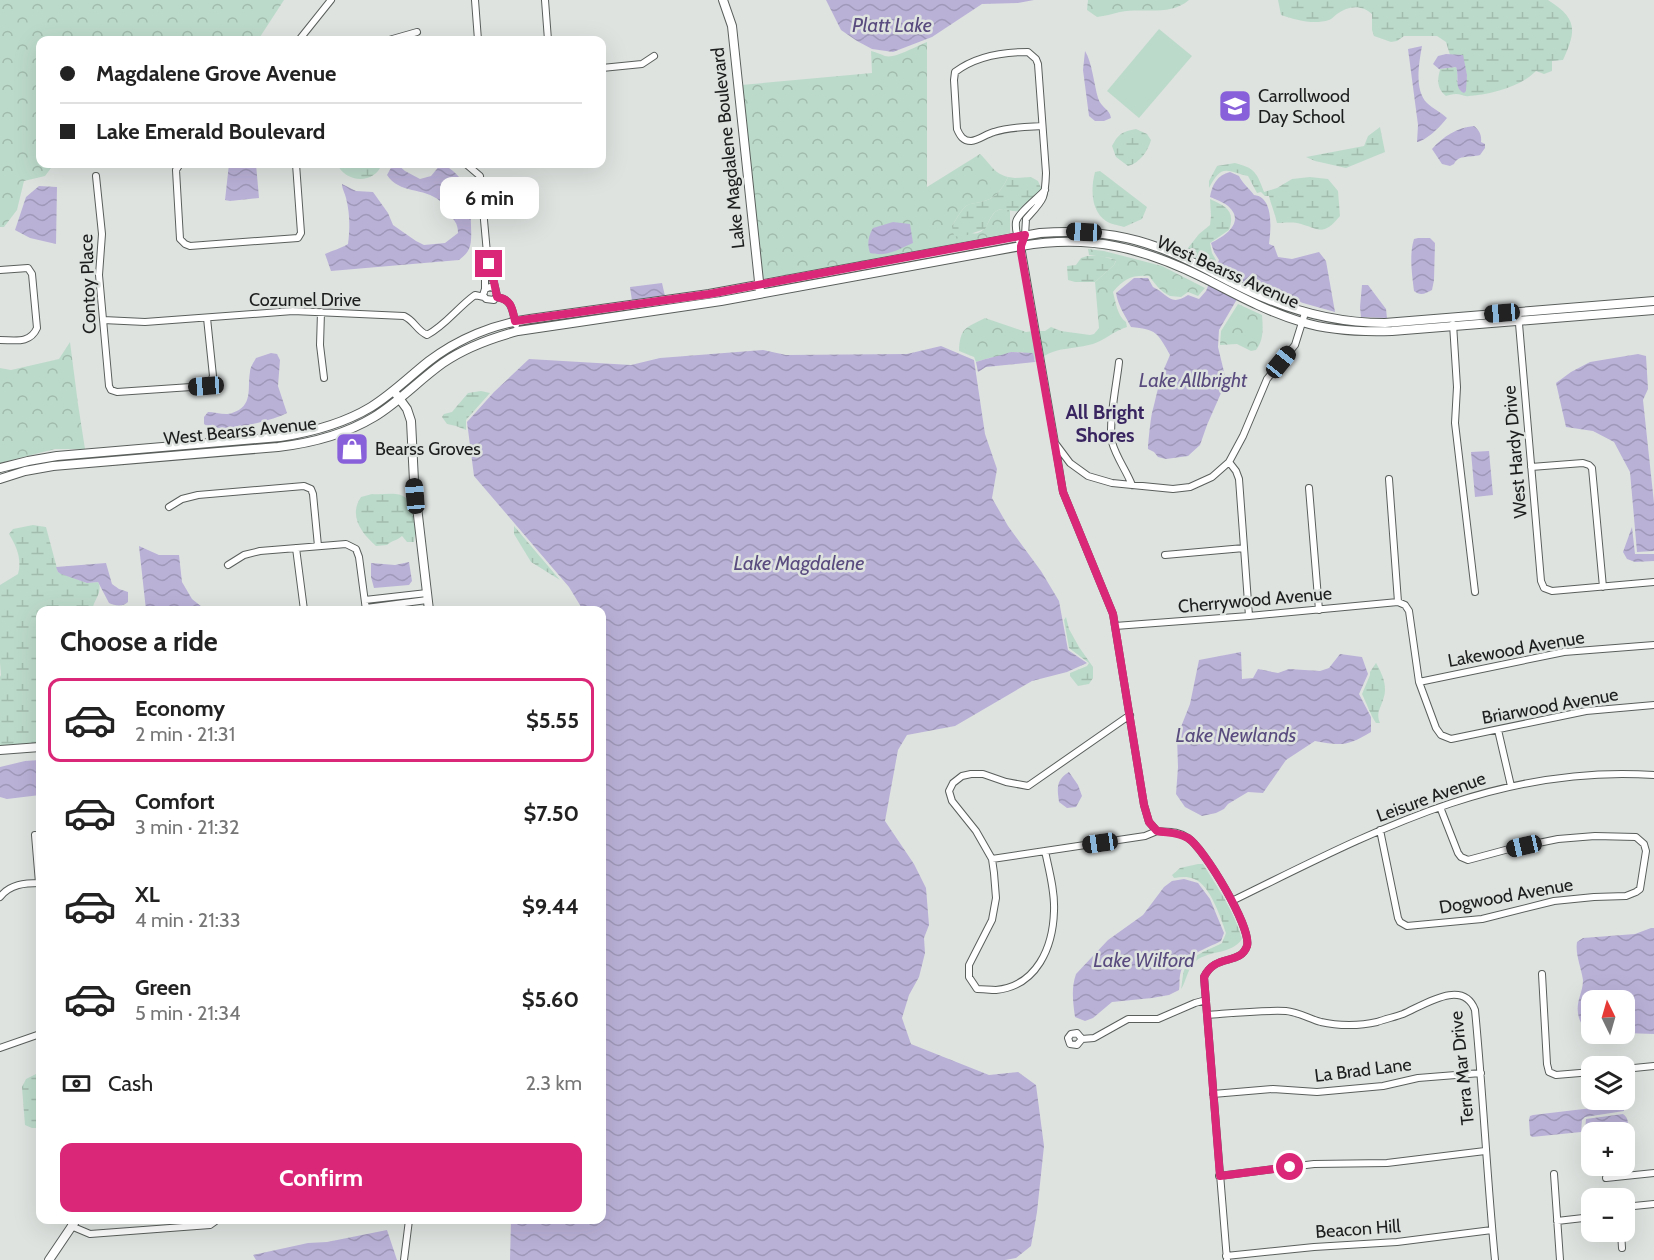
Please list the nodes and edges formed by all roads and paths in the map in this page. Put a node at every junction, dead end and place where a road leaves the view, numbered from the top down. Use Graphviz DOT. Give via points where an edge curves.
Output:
graph roads {
  1 [pos="331,0"];
  2 [pos="475,0"];
  3 [pos="545,0"];
  4 [pos="723,0"];
  5 [pos="417,32"];
  6 [pos="302,36"];
  7 [pos="403,36"];
  8 [pos="478,36"];
  9 [pos="548,36"];
  10 [pos="654,56"];
  11 [pos="606,68"];
  12 [pos="1042,126"];
  13 [pos="177,168"];
  14 [pos="296,168"];
  15 [pos="471,168"];
  16 [pos="96,176"];
  17 [pos="1021,236"];
  18 [pos="1021,246"];
  19 [pos="1154,250"];
  20 [pos="489,264"];
  21 [pos="0,270"];
  22 [pos="1209,276"];
  23 [pos="494,288"];
  24 [pos="486,289"];
  25 [pos="760,290"];
  26 [pos="484,297"];
  27 [pos="497,297"];
  28 [pos="1654,301"];
  29 [pos="1654,310"];
  30 [pos="1588,311"];
  31 [pos="321,312"];
  32 [pos="1305,313"];
  33 [pos="1519,317"];
  34 [pos="207,318"];
  35 [pos="103,320"];
  36 [pos="515,321"];
  37 [pos="1302,322"];
  38 [pos="1453,322"];
  39 [pos="1401,326"];
  40 [pos="518,331"];
  41 [pos="0,340"];
  42 [pos="1119,362"];
  43 [pos="324,378"];
  44 [pos="397,394"];
  45 [pos="1055,443"];
  46 [pos="1229,462"];
  47 [pos="1070,463"];
  48 [pos="1531,467"];
  49 [pos="0,468"];
  50 [pos="1059,471"];
  51 [pos="0,479"];
  52 [pos="1389,479"];
  53 [pos="1132,485"];
  54 [pos="1310,488"];
  55 [pos="169,507"];
  56 [pos="318,546"];
  57 [pos="296,548"];
  58 [pos="1244,548"];
  59 [pos="1165,555"];
  60 [pos="228,565"];
  61 [pos="1654,582"];
  62 [pos="1603,587"];
  63 [pos="1475,592"];
  64 [pos="427,596"];
  65 [pos="1398,602"];
  66 [pos="303,606"];
  67 [pos="365,606"];
  68 [pos="428,606"];
  69 [pos="1319,610"];
  70 [pos="1249,616"];
  71 [pos="1115,626"];
  72 [pos="1654,645"];
  73 [pos="1419,682"];
  74 [pos="1654,705"];
  75 [pos="1130,715"];
  76 [pos="1498,730"];
  77 [pos="36,747"];
  78 [pos="0,750"];
  79 [pos="1654,775"];
  80 [pos="1510,786"];
  81 [pos="1440,807"];
  82 [pos="1380,830"];
  83 [pos="1157,831"];
  84 [pos="35,836"];
  85 [pos="36,845"];
  86 [pos="1045,851"];
  87 [pos="992,859"];
  88 [pos="36,883"];
  89 [pos="0,897"];
  90 [pos="1232,901"];
  91 [pos="1542,974"];
  92 [pos="1206,1000"];
  93 [pos="1208,1015"];
  94 [pos="36,1035"];
  95 [pos="1082,1039"];
  96 [pos="0,1048"];
  97 [pos="1654,1066"];
  98 [pos="1635,1068"];
  99 [pos="1481,1073"];
  100 [pos="1581,1073"];
  101 [pos="1213,1094"];
  102 [pos="1485,1151"];
  103 [pos="1654,1173"];
  104 [pos="1554,1174"];
  105 [pos="1220,1176"];
  106 [pos="1606,1178"];
  107 [pos="1654,1204"];
  108 [pos="1635,1206"];
  109 [pos="1581,1218"];
  110 [pos="1557,1221"];
  111 [pos="72,1224"];
  112 [pos="75,1224"];
  113 [pos="212,1224"];
  114 [pos="408,1224"];
  115 [pos="1492,1230"];
  116 [pos="1622,1242"];
  117 [pos="1622,1248"];
  118 [pos="1227,1258"];
  119 [pos="49,1260"];
  120 [pos="404,1260"];
  121 [pos="1495,1260"];
  122 [pos="1560,1260"];
  1 -- 6 [label="street"];
  2 -- 8 [label="street"];
  3 -- 9 [label="street"];
  4 -- 25 [label="main road, Lake Magdalene Boulevard" via="732,26"];
  5 -- 7 [label="street"];
  10 -- 11 [label="street" via="642,64"];
  12 -- 12 [label="street" via="1001,130 971,141 964,139 957,129 955,72 978,59 1033,51 1038,64"];
  12 -- 17 [label="street" via="1046,190 1043,200 1026,219"];
  13 -- 14 [label="street" via="180,239 190,246 298,238 301,233"];
  15 -- 20 [label="street" via="480,176"];
  16 -- 35 [label="street, Contoy Place" via="102,234 99,275"];
  17 -- 18 [label="street"];
  17 -- 19 [label="main road, West Bearss Avenue" via="1097,233 1128,238"];
  17 -- 25 [label="main road, West Bearss Avenue"];
  18 -- 19 [label="main road, West Bearss Avenue" via="1096,243"];
  18 -- 25 [label="main road, West Bearss Avenue"];
  18 -- 45 [label="street"];
  19 -- 22 [label="main road, West Bearss Avenue"];
  20 -- 23 [label="street"];
  20 -- 24 [label="street" via="485,272"];
  21 -- 41 [label="street" via="28,268 32,274 37,328 34,336 27,339"];
  22 -- 32 [label="main road, West Bearss Avenue"];
  22 -- 37 [label="main road, West Bearss Avenue" via="1240,297"];
  23 -- 24 [label="street"];
  23 -- 27 [label="street"];
  24 -- 26 [label="street"];
  25 -- 36 [label="main road, West Bearss Avenue"];
  25 -- 40 [label="main road, West Bearss Avenue" via="701,305"];
  26 -- 27 [label="street" via="490,301"];
  26 -- 31 [label="street, Cozumel Drive" via="475,295 427,335 404,316"];
  27 -- 36 [label="street" via="510,304"];
  28 -- 30 [label="main road, West Bearss Avenue"];
  29 -- 30 [label="main road, West Bearss Avenue"];
  30 -- 33 [label="main road, West Bearss Avenue"];
  31 -- 34 [label="street, Cozumel Drive"];
  31 -- 43 [label="street"];
  32 -- 37 [label="street"];
  32 -- 39 [label="main road, West Bearss Avenue"];
  33 -- 38 [label="main road, West Bearss Avenue"];
  33 -- 48 [label="street, West Hardy Drive"];
  34 -- 35 [label="street, Cozumel Drive"];
  34 -- 35 [label="street, Contoy Place" via="213,376 206,386 117,392 109,386"];
  36 -- 40 [label="street"];
  36 -- 44 [label="main road, West Bearss Avenue" via="446,350"];
  37 -- 39 [label="main road, West Bearss Avenue" via="1359,332"];
  37 -- 46 [label="street" via="1295,345 1267,380"];
  38 -- 39 [label="main road, West Bearss Avenue"];
  38 -- 63 [label="street" via="1455,423"];
  40 -- 44 [label="main road, West Bearss Avenue" via="456,355"];
  42 -- 53 [label="street" via="1112,440"];
  44 -- 49 [label="main road, West Bearss Avenue" via="333,425 308,432 65,455"];
  44 -- 51 [label="main road, West Bearss Avenue" via="373,417 327,438 304,443 53,466"];
  44 -- 64 [label="main road" via="411,421"];
  45 -- 47 [label="street"];
  45 -- 50 [label="street"];
  46 -- 53 [label="street" via="1212,477 1190,487"];
  46 -- 58 [label="street" via="1239,479"];
  47 -- 50 [label="street"];
  47 -- 53 [label="street" via="1088,476"];
  48 -- 62 [label="street, West Hardy Drive" via="1544,588 1552,591"];
  48 -- 62 [label="street" via="1583,463 1592,468"];
  50 -- 71 [label="street" via="1063,492"];
  52 -- 65 [label="street"];
  54 -- 69 [label="street"];
  55 -- 56 [label="street" via="182,499 206,494 304,486 313,494"];
  56 -- 57 [label="street"];
  56 -- 67 [label="street" via="342,544 356,549"];
  57 -- 60 [label="street" via="250,553"];
  57 -- 66 [label="street"];
  58 -- 59 [label="street"];
  58 -- 70 [label="street"];
  61 -- 62 [label="street"];
  64 -- 67 [label="street"];
  64 -- 68 [label="main road"];
  65 -- 69 [label="street, Cherrywood Avenue"];
  65 -- 73 [label="street" via="1409,611"];
  69 -- 70 [label="street, Cherrywood Avenue"];
  70 -- 71 [label="street, Cherrywood Avenue"];
  71 -- 75 [label="street"];
  72 -- 73 [label="street, Lakewood Avenue" via="1564,652"];
  73 -- 76 [label="street, Briarwood Avenue" via="1441,735 1451,739"];
  74 -- 76 [label="street, Briarwood Avenue" via="1586,711"];
  75 -- 83 [label="street" via="1144,805 1149,822"];
  75 -- 87 [label="street" via="1028,786 983,774 962,776 953,783 952,801"];
  76 -- 80 [label="street"];
  77 -- 78 [label="main road"];
  79 -- 80 [label="street, Leisure Avenue" via="1584,775"];
  80 -- 81 [label="street, Leisure Avenue"];
  81 -- 82 [label="street, Leisure Avenue"];
  81 -- 82 [label="street, Dogwood Avenue" via="1464,860 1572,838 1636,837 1644,844 1646,856 1641,885 1632,895 1543,903 1482,919 1411,927 1398,918"];
  82 -- 90 [label="street, Leisure Avenue"];
  83 -- 86 [label="street"];
  83 -- 90 [label="street" via="1189,838"];
  84 -- 85 [label="street"];
  86 -- 87 [label="street"];
  86 -- 87 [label="street" via="1054,909 1046,955 1022,981 996,990 977,988 969,977 969,964 992,920 996,897"];
  88 -- 89 [label="street" via="20,883"];
  90 -- 92 [label="street" via="1247,944 1237,957 1215,963 1208,970 1204,977"];
  91 -- 100 [label="street" via="1549,1072"];
  92 -- 93 [label="street"];
  92 -- 95 [label="street" via="1158,1019 1128,1019 1094,1038"];
  93 -- 99 [label="street, Terra Mar Drive" via="1289,1011 1324,1023 1373,1023 1459,994 1467,996 1474,1010"];
  93 -- 101 [label="street"];
  94 -- 96 [label="street"];
  97 -- 98 [label="street"];
  99 -- 101 [label="street, La Brad Lane" via="1317,1092 1273,1089"];
  99 -- 102 [label="street, Terra Mar Drive"];
  101 -- 105 [label="street"];
  102 -- 105 [label="street" via="1388,1163 1314,1164"];
  102 -- 115 [label="street, Terra Mar Drive"];
  103 -- 106 [label="street"];
  104 -- 110 [label="street"];
  105 -- 118 [label="street"];
  107 -- 108 [label="street"];
  109 -- 110 [label="street"];
  110 -- 122 [label="street"];
  111 -- 119 [label="main road"];
  112 -- 113 [label="street" via="90,1234"];
  114 -- 120 [label="street"];
  115 -- 118 [label="street, Beacon Hill"];
  115 -- 121 [label="street, Terra Mar Drive"];
  116 -- 117 [label="street"];
}
